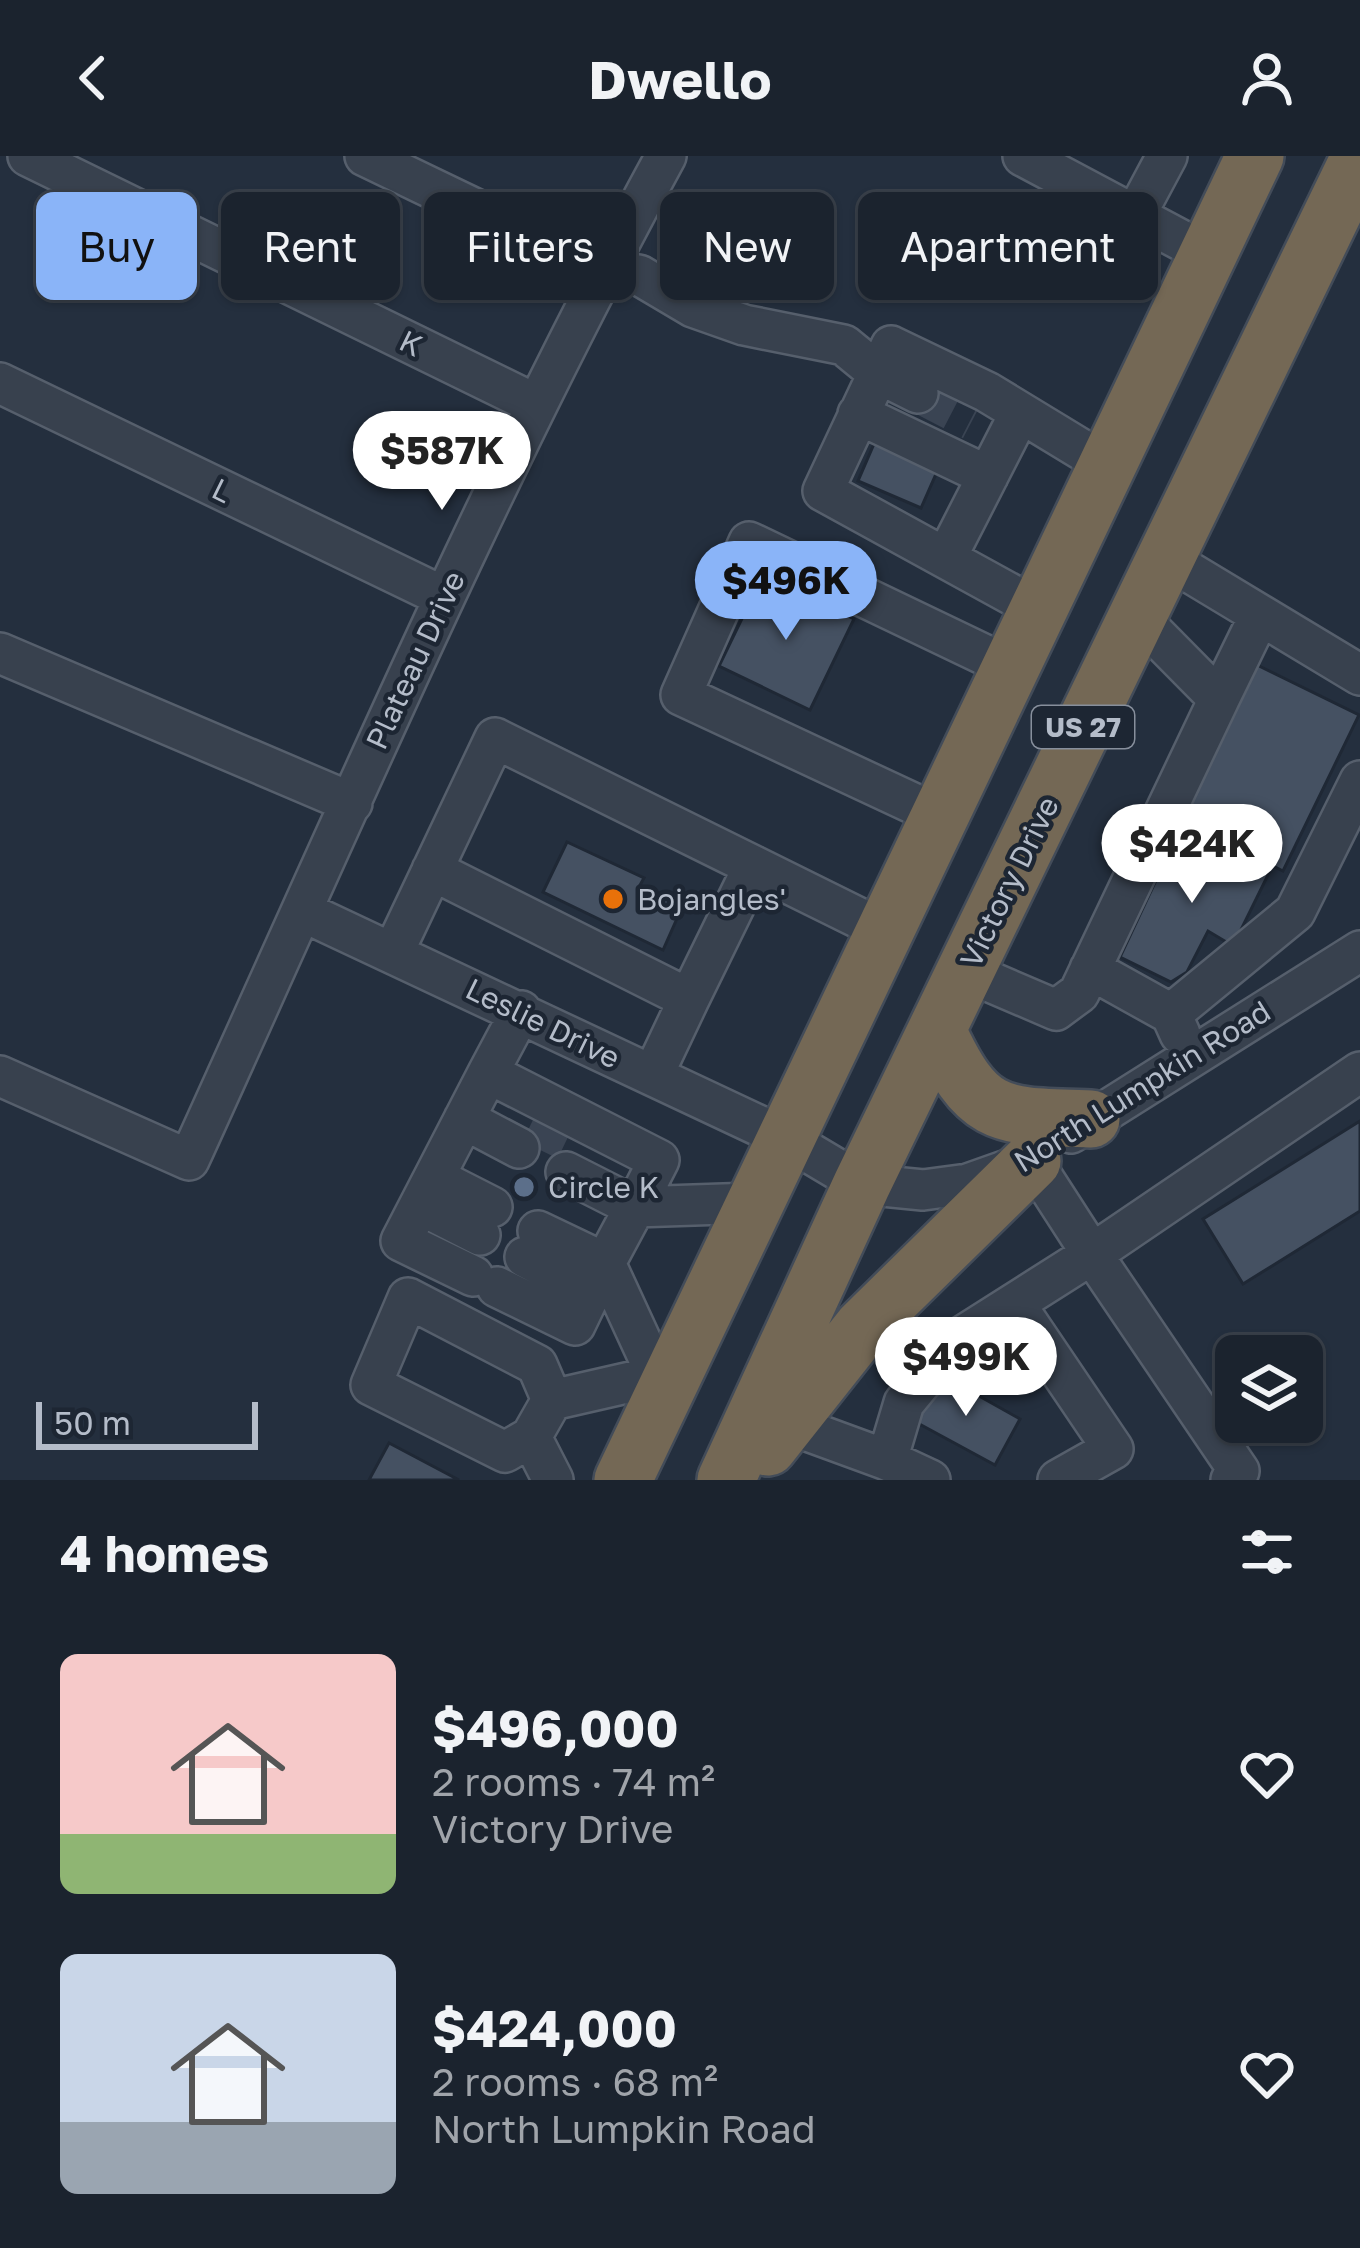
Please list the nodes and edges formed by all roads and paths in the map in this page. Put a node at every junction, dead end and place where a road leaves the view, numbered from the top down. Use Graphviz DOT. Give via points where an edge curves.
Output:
graph roads {
  1 [pos="28,156"];
  2 [pos="365,156"];
  3 [pos="666,156"];
  4 [pos="1023,156"];
  5 [pos="1166,156"];
  6 [pos="1255,156"];
  7 [pos="1360,157"];
  8 [pos="440,192"];
  9 [pos="1090,192"];
  10 [pos="1147,192"];
  11 [pos="636,212"];
  12 [pos="1158,228"];
  13 [pos="1208,254"];
  14 [pos="636,275"];
  15 [pos="589,300"];
  16 [pos="878,373"];
  17 [pos="0,383"];
  18 [pos="918,393"];
  19 [pos="535,404"];
  20 [pos="858,414"];
  21 [pos="1000,425"];
  22 [pos="1107,465"];
  23 [pos="988,476"];
  24 [pos="1166,558"];
  25 [pos="946,559"];
  26 [pos="444,597"];
  27 [pos="1038,609"];
  28 [pos="1260,615"];
  29 [pos="1137,616"];
  30 [pos="0,653"];
  31 [pos="1010,668"];
  32 [pos="1360,675"];
  33 [pos="1219,699"];
  34 [pos="1360,781"];
  35 [pos="352,803"];
  36 [pos="938,815"];
  37 [pos="754,866"];
  38 [pos="432,870"];
  39 [pos="302,911"];
  40 [pos="883,930"];
  41 [pos="1360,951"];
  42 [pos="394,953"];
  43 [pos="1090,969"];
  44 [pos="965,971"];
  45 [pos="689,999"];
  46 [pos="520,1011"];
  47 [pos="1171,1013"];
  48 [pos="937,1030"];
  49 [pos="1191,1056"];
  50 [pos="1360,1072"];
  51 [pos="653,1075"];
  52 [pos="0,1076"];
  53 [pos="477,1095"];
  54 [pos="1091,1119"];
  55 [pos="525,1136"];
  56 [pos="783,1137"];
  57 [pos="573,1160"];
  58 [pos="1031,1161"];
  59 [pos="862,1184"];
  60 [pos="428,1192"];
  61 [pos="642,1193"];
  62 [pos="753,1203"];
  63 [pos="486,1221"];
  64 [pos="532,1244"];
  65 [pos="1092,1254"];
  66 [pos="598,1277"];
  67 [pos="1016,1304"];
  68 [pos="664,1379"];
  69 [pos="552,1400"];
  70 [pos="785,1423"];
  71 [pos="531,1437"];
  72 [pos="887,1460"];
  73 [pos="554,1480"];
  74 [pos="622,1480"];
  75 [pos="726,1480"];
  76 [pos="745,1480"];
  77 [pos="930,1480"];
  78 [pos="1058,1480"];
  79 [pos="1231,1480"];
  1 -- 19 [label="street, K"];
  2 -- 8 [label="street"];
  3 -- 11 [label="street, Plateau Drive"];
  4 -- 9 [label="street"];
  5 -- 10 [label="street"];
  6 -- 13 [label="highway, US 27"];
  7 -- 24 [label="highway, Victory Drive / US 27"];
  12 -- 13 [label="street"];
  13 -- 22 [label="highway, US 27"];
  14 -- 16 [label="street" via="744,326 844,344"];
  15 -- 19 [label="street, Plateau Drive"];
  16 -- 18 [label="street"];
  16 -- 20 [label="street"];
  16 -- 21 [label="street" via="891,346 987,392"];
  17 -- 26 [label="street, L"];
  19 -- 26 [label="street, Plateau Drive"];
  20 -- 23 [label="street"];
  20 -- 25 [label="street" via="823,491"];
  21 -- 22 [label="street"];
  21 -- 23 [label="street"];
  22 -- 27 [label="highway, US 27"];
  23 -- 25 [label="street"];
  24 -- 28 [label="street"];
  24 -- 29 [label="highway, Victory Drive / US 27"];
  25 -- 27 [label="street"];
  26 -- 35 [label="street, Plateau Drive"];
  27 -- 31 [label="highway, US 27"];
  28 -- 32 [label="street"];
  28 -- 33 [label="street"];
  29 -- 33 [label="street"];
  29 -- 44 [label="highway, Victory Drive / US 27"];
  30 -- 35 [label="street"];
  31 -- 36 [label="highway, US 27"];
  31 -- 36 [label="street" via="748,542 680,695"];
  33 -- 43 [label="street"];
  34 -- 47 [label="street" via="1295,912"];
  35 -- 39 [label="street, Plateau Drive"];
  36 -- 40 [label="highway, US 27"];
  37 -- 38 [label="street" via="495,738"];
  37 -- 40 [label="street"];
  37 -- 45 [label="street"];
  38 -- 42 [label="street"];
  38 -- 45 [label="street"];
  39 -- 42 [label="street, Leslie Drive"];
  39 -- 52 [label="street, Plateau Drive" via="189,1160"];
  40 -- 56 [label="highway, US 27"];
  41 -- 49 [label="street, North Lumpkin Road"];
  42 -- 46 [label="street, Leslie Drive"];
  43 -- 44 [label="street" via="1079,993 1055,1010"];
  43 -- 47 [label="street"];
  44 -- 48 [label="highway, Victory Drive / US 27"];
  45 -- 51 [label="street"];
  46 -- 51 [label="street, Leslie Drive"];
  46 -- 53 [label="street"];
  47 -- 49 [label="street"];
  48 -- 54 [label="highway" via="955,1069 989,1107 1010,1117"];
  48 -- 59 [label="highway, Victory Drive / US 27"];
  49 -- 54 [label="street, North Lumpkin Road"];
  50 -- 65 [label="street"];
  51 -- 56 [label="street, Leslie Drive"];
  53 -- 55 [label="street"];
  53 -- 60 [label="street"];
  53 -- 61 [label="street" via="659,1160"];
  54 -- 58 [label="street, North Lumpkin Road"];
  56 -- 59 [label="street, North Lumpkin Road"];
  56 -- 62 [label="highway, US 27"];
  57 -- 61 [label="street"];
  58 -- 59 [label="street, North Lumpkin Road" via="968,1184"];
  58 -- 65 [label="street"];
  58 -- 70 [label="highway" via="931,1254"];
  59 -- 75 [label="highway, Victory Drive / US 27"];
  60 -- 63 [label="street"];
  60 -- 66 [label="street" via="401,1241 575,1325"];
  61 -- 62 [label="street"];
  61 -- 66 [label="street"];
  62 -- 68 [label="highway, US 27"];
  64 -- 66 [label="street"];
  65 -- 67 [label="street"];
  65 -- 79 [label="street" via="1239,1471"];
  66 -- 68 [label="street"];
  67 -- 72 [label="street" via="955,1341 904,1403"];
  67 -- 78 [label="street" via="1113,1449"];
  68 -- 69 [label="street"];
  68 -- 74 [label="highway, US 27"];
  69 -- 71 [label="street"];
  69 -- 71 [label="street" via="537,1365 408,1298 370,1385 505,1452"];
  70 -- 72 [label="street"];
  70 -- 76 [label="highway"];
  71 -- 73 [label="street"];
  72 -- 77 [label="street"];
}
